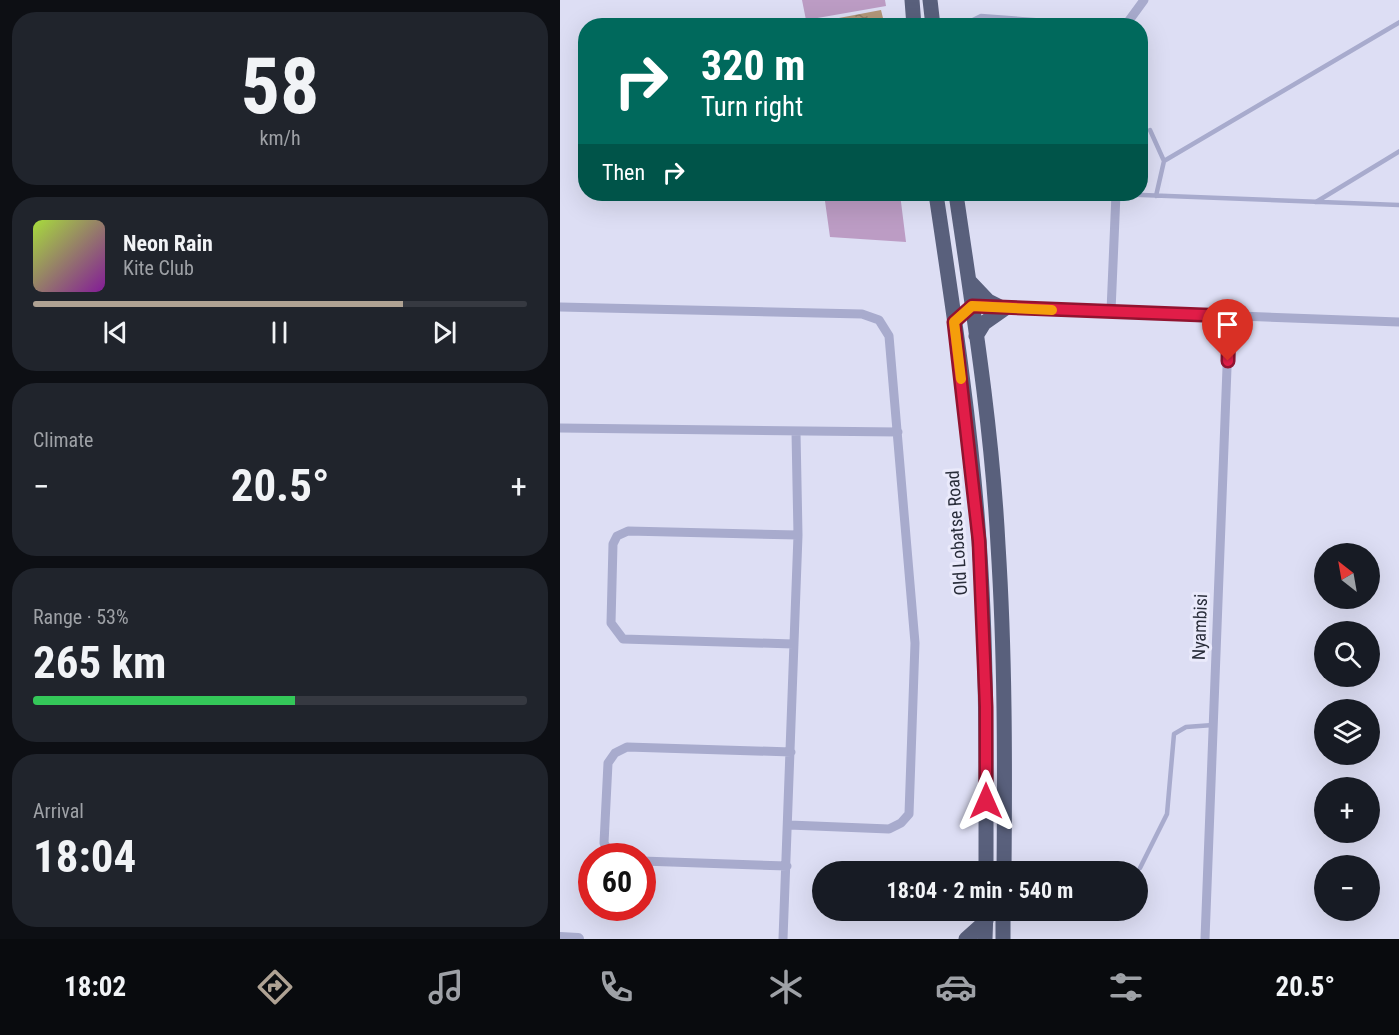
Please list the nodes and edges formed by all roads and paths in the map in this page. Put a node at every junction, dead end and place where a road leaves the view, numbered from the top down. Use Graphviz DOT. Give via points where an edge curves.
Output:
graph roads {
  1 [pos="912,0"];
  2 [pos="930,0"];
  3 [pos="1144,0"];
  4 [pos="913,18"];
  5 [pos="932,18"];
  6 [pos="977,18"];
  7 [pos="1007,18"];
  8 [pos="1131,18"];
  9 [pos="1400,22"];
  10 [pos="1150,130"];
  11 [pos="1400,151"];
  12 [pos="1164,161"];
  13 [pos="1148,196"];
  14 [pos="1156,196"];
  15 [pos="937,201"];
  16 [pos="957,201"];
  17 [pos="1116,201"];
  18 [pos="1316,202"];
  19 [pos="1400,205"];
  20 [pos="969,280"];
  21 [pos="949,281"];
  22 [pos="972,306"];
  23 [pos="560,307"];
  24 [pos="1004,309"];
  25 [pos="1111,311"];
  26 [pos="1229,316"];
  27 [pos="954,322"];
  28 [pos="1400,322"];
  29 [pos="976,336"];
  30 [pos="560,428"];
  31 [pos="797,432"];
  32 [pos="898,432"];
  33 [pos="798,535"];
  34 [pos="793,644"];
  35 [pos="1213,725"];
  36 [pos="791,752"];
  37 [pos="789,825"];
  38 [pos="604,843"];
  39 [pos="656,861"];
  40 [pos="986,861"];
  41 [pos="1004,861"];
  42 [pos="1144,861"];
  43 [pos="787,866"];
  44 [pos="982,921"];
  45 [pos="986,921"];
  46 [pos="1003,921"];
  47 [pos="560,938"];
  48 [pos="578,939"];
  49 [pos="783,939"];
  50 [pos="966,939"];
  51 [pos="986,939"];
  52 [pos="1003,939"];
  53 [pos="1205,939"];
  1 -- 4 [label="main road"];
  2 -- 5 [label="main road"];
  3 -- 8 [label="street"];
  6 -- 7 [label="lane"];
  9 -- 12 [label="lane"];
  10 -- 12 [label="lane"];
  11 -- 18 [label="lane"];
  12 -- 14 [label="lane"];
  13 -- 14 [label="lane"];
  14 -- 18 [label="lane"];
  15 -- 21 [label="main road, Old Lobatse Road"];
  16 -- 20 [label="main road"];
  17 -- 25 [label="street"];
  18 -- 19 [label="lane"];
  20 -- 22 [label="main road"];
  20 -- 24 [label="main road" via="988,301"];
  21 -- 22 [label="main road"];
  21 -- 27 [label="main road, Old Lobatse Road"];
  22 -- 24 [label="street"];
  22 -- 27 [label="main road"];
  22 -- 29 [label="main road"];
  23 -- 32 [label="street" via="862,314 879,320 889,336"];
  24 -- 25 [label="street"];
  24 -- 29 [label="main road" via="984,323"];
  25 -- 26 [label="street"];
  26 -- 28 [label="street"];
  26 -- 35 [label="street, Nyambisi"];
  27 -- 40 [label="main road, Old Lobatse Road" via="979,541 986,707"];
  29 -- 41 [label="main road" via="998,543 1005,707"];
  30 -- 31 [label="street"];
  31 -- 32 [label="street"];
  31 -- 33 [label="street"];
  32 -- 37 [label="street" via="915,643 909,814 901,824 889,829"];
  33 -- 34 [label="street"];
  33 -- 34 [label="street" via="629,531 617,536 613,544 611,623 623,639"];
  34 -- 36 [label="street"];
  35 -- 42 [label="lane" via="1186,727 1174,734 1167,814"];
  35 -- 53 [label="street, Nyambisi"];
  36 -- 37 [label="street"];
  36 -- 38 [label="street" via="627,747 615,753 608,763"];
  37 -- 43 [label="street"];
  39 -- 43 [label="street"];
  43 -- 49 [label="street"];
  44 -- 50 [label="main road"];
  45 -- 51 [label="main road"];
  46 -- 52 [label="main road"];
  47 -- 48 [label="street"];
}
